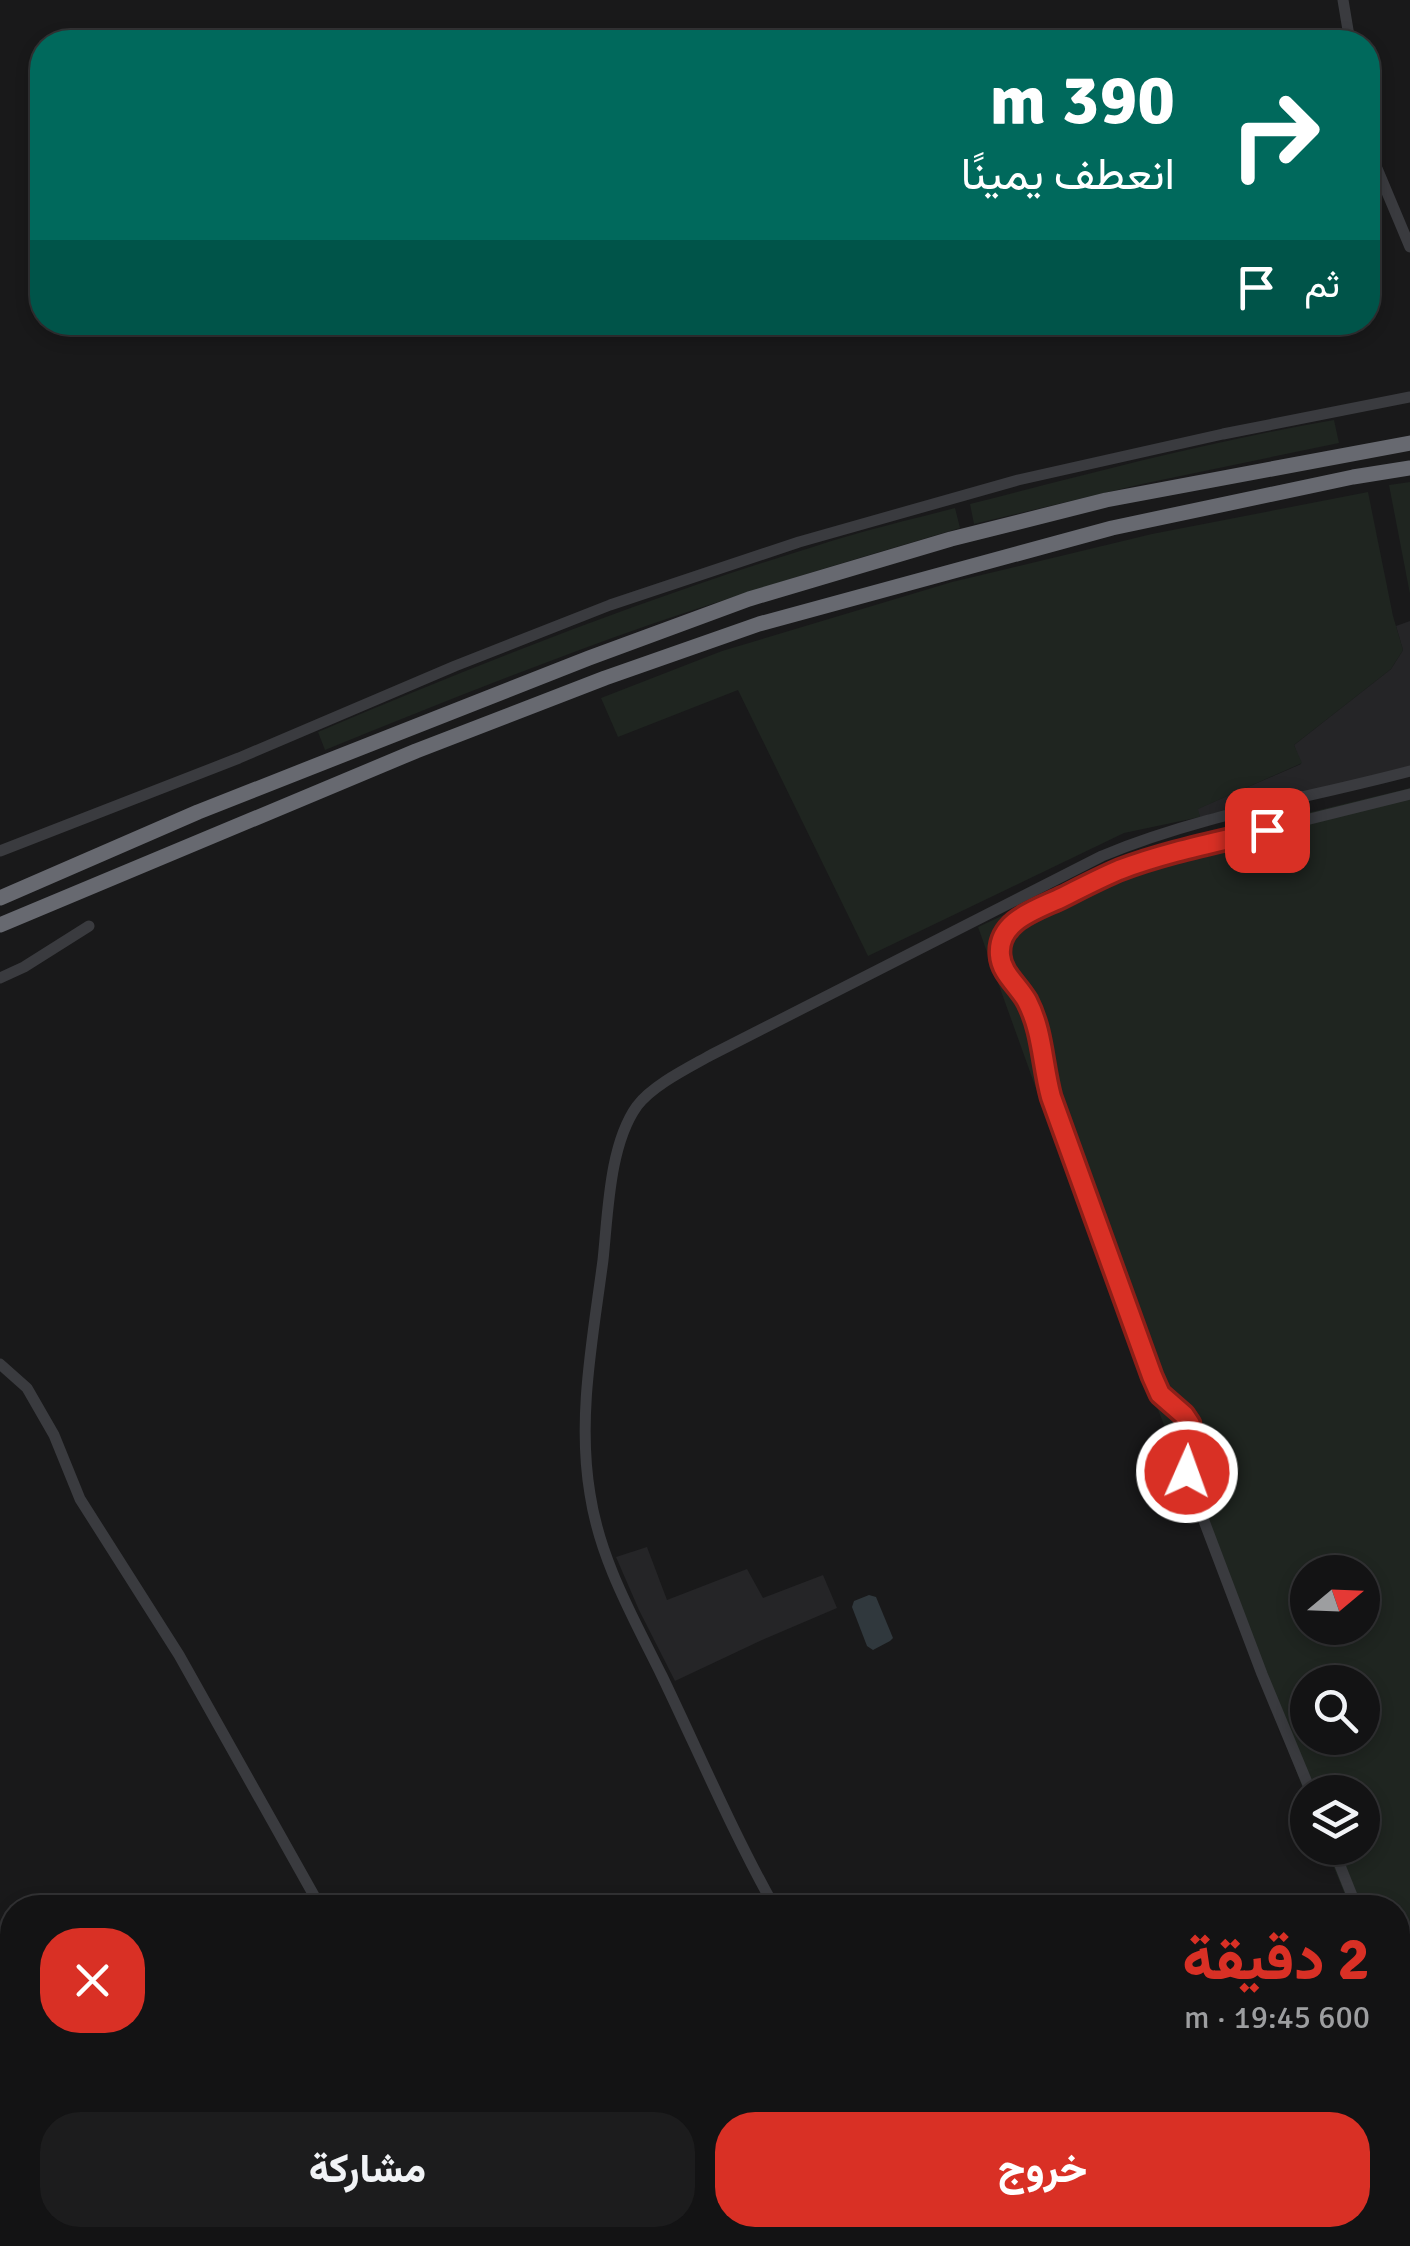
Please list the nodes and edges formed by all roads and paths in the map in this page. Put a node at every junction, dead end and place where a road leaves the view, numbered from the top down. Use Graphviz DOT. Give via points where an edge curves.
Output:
graph roads {
  1 [pos="1343,0"];
  2 [pos="1348,30"];
  3 [pos="1380,173"];
  4 [pos="1410,247"];
  5 [pos="1410,397"];
  6 [pos="1410,443"];
  7 [pos="1410,468"];
  8 [pos="1410,771"];
  9 [pos="1410,794"];
  10 [pos="0,852"];
  11 [pos="0,898"];
  12 [pos="0,925"];
  13 [pos="89,926"];
  14 [pos="0,978"];
  15 [pos="0,1364"];
  16 [pos="1304,1775"];
  17 [pos="1339,1865"];
  18 [pos="314,1895"];
  19 [pos="768,1895"];
  20 [pos="1351,1895"];
  1 -- 2 [label="street"];
  3 -- 4 [label="street"];
  5 -- 10 [label="street" via="1018,480 798,542 610,605"];
  6 -- 11 [label="highway" via="1106,500 749,599 198,812"];
  7 -- 12 [label="highway" via="1112,528 759,624 432,744"];
  8 -- 19 [label="street" via="1102,856 712,1055 638,1105 614,1166 586,1402 589,1492 624,1599"];
  9 -- 16 [label="street" via="1115,872 1019,918 1000,948 1040,1034 1051,1097 1152,1376 1190,1424 1190,1484"];
  13 -- 14 [label="street"];
  15 -- 18 [label="street" via="27,1388 80,1499 179,1655"];
  17 -- 20 [label="street"];
}
